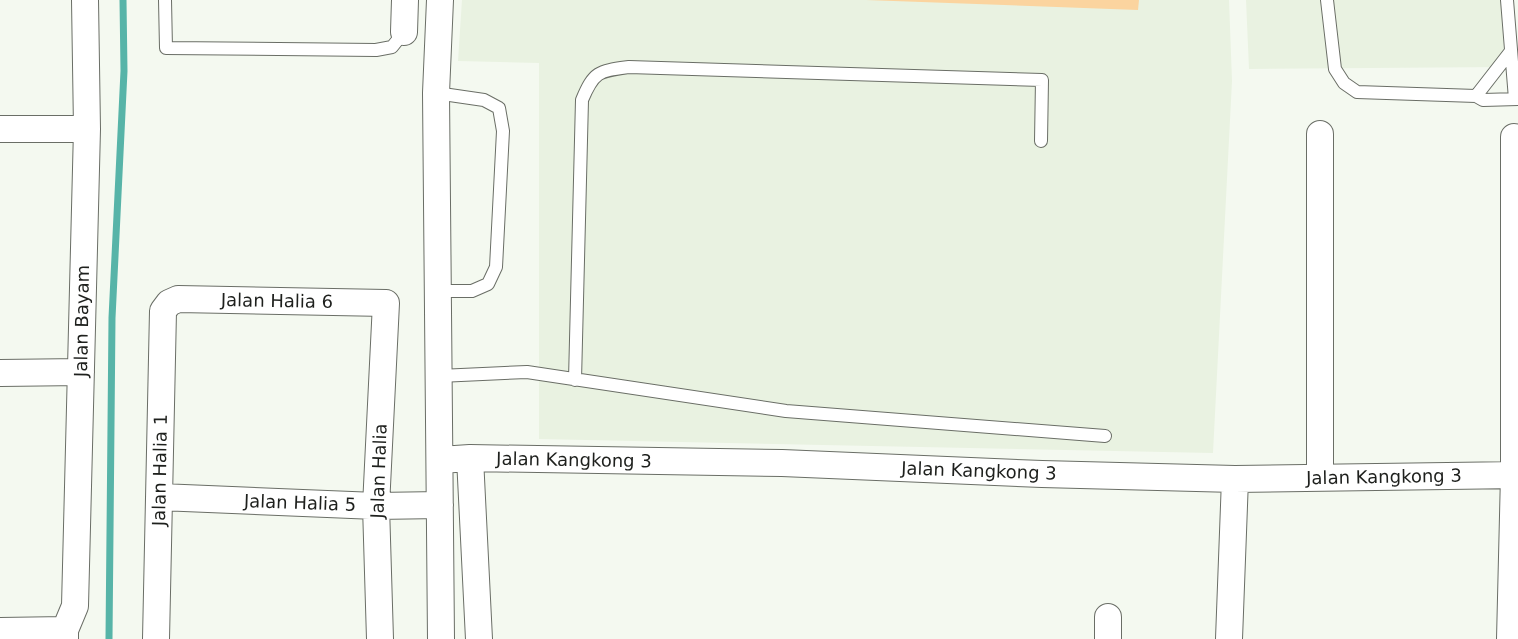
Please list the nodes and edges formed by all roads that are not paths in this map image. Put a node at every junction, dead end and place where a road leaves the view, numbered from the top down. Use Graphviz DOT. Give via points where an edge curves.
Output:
graph roads {
  1 [pos="85,0"];
  2 [pos="165,0"];
  3 [pos="405,0"];
  4 [pos="440,0"];
  5 [pos="1327,0"];
  6 [pos="1507,0"];
  7 [pos="404,32"];
  8 [pos="1511,51"];
  9 [pos="436,93"];
  10 [pos="1476,96"];
  11 [pos="1517,99"];
  12 [pos="0,129"];
  13 [pos="87,129"];
  14 [pos="1320,134"];
  15 [pos="1514,137"];
  16 [pos="1041,141"];
  17 [pos="438,291"];
  18 [pos="169,303"];
  19 [pos="386,304"];
  20 [pos="81,372"];
  21 [pos="0,373"];
  22 [pos="439,376"];
  23 [pos="575,380"];
  24 [pos="1105,436"];
  25 [pos="470,458"];
  26 [pos="440,460"];
  27 [pos="1516,475"];
  28 [pos="1320,478"];
  29 [pos="1235,479"];
  30 [pos="160,497"];
  31 [pos="440,505"];
  32 [pos="376,506"];
  33 [pos="0,631"];
  34 [pos="65,635"];
  35 [pos="156,639"];
  36 [pos="380,639"];
  37 [pos="441,639"];
  38 [pos="479,639"];
  39 [pos="1229,639"];
  40 [pos="1510,639"];
  1 -- 13 [label="street, Jalan Bayam"];
  2 -- 7 [label="lane" via="166,48 376,50 392,46"];
  3 -- 7 [label="street"];
  4 -- 9 [label="street"];
  5 -- 10 [label="lane" via="1335,69 1344,84 1357,92"];
  6 -- 8 [label="lane"];
  8 -- 10 [label="lane"];
  8 -- 11 [label="lane"];
  9 -- 17 [label="street"];
  9 -- 17 [label="lane" via="484,100 499,108 502,131 496,267 488,284 472,291"];
  10 -- 11 [label="lane" via="1483,100"];
  12 -- 13 [label="street"];
  13 -- 20 [label="street, Jalan Bayam"];
  14 -- 28 [label="street"];
  15 -- 27 [label="street"];
  16 -- 23 [label="lane" via="1042,80 629,68 600,71 590,81 582,100"];
  17 -- 22 [label="street"];
  18 -- 19 [label="street, Jalan Halia 6" via="178,299"];
  18 -- 30 [label="street, Jalan Halia 1" via="163,312"];
  19 -- 32 [label="street, Jalan Halia"];
  20 -- 21 [label="street"];
  20 -- 34 [label="street, Jalan Bayam" via="75,606"];
  22 -- 23 [label="lane" via="527,372"];
  22 -- 26 [label="street"];
  23 -- 24 [label="lane" via="786,411"];
  25 -- 26 [label="street, Jalan Kangkong 3"];
  25 -- 29 [label="street, Jalan Kangkong 3" via="782,463"];
  25 -- 38 [label="street"];
  26 -- 31 [label="street"];
  27 -- 28 [label="street, Jalan Kangkong 3"];
  27 -- 40 [label="street"];
  28 -- 29 [label="street, Jalan Kangkong 3"];
  29 -- 39 [label="street"];
  30 -- 32 [label="street, Jalan Halia 5"];
  30 -- 35 [label="street, Jalan Halia 1"];
  31 -- 32 [label="street, Jalan Halia 5"];
  31 -- 37 [label="street"];
  32 -- 36 [label="street, Jalan Halia"];
  33 -- 34 [label="street"];
}
